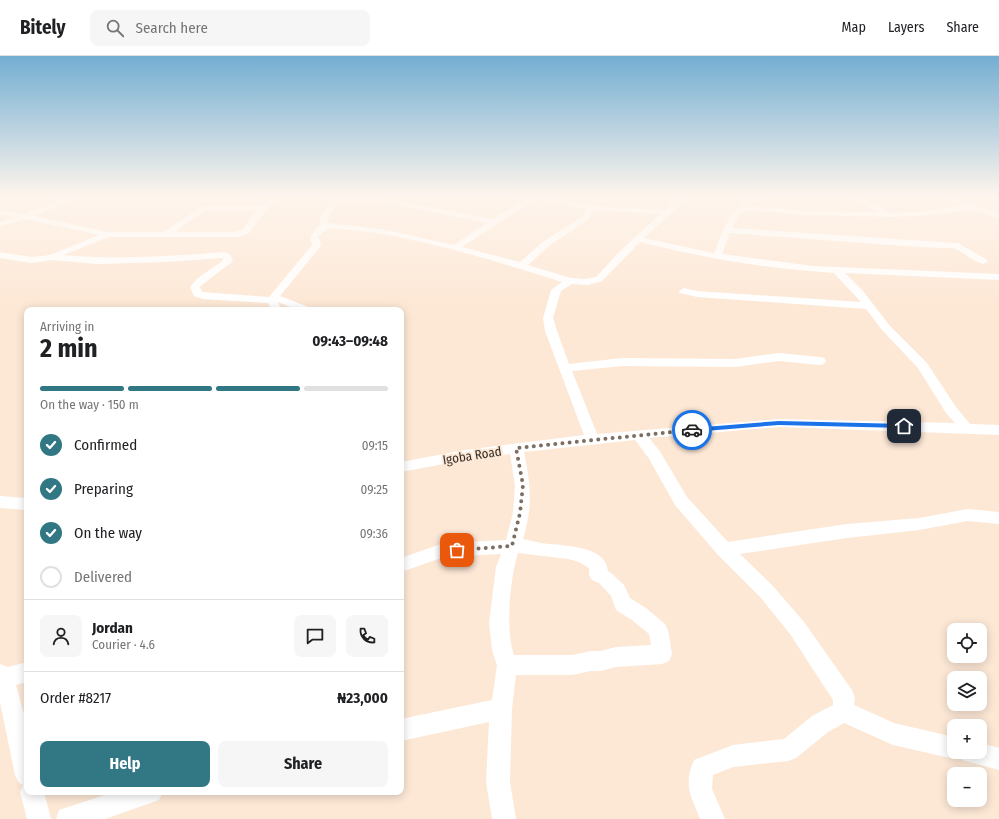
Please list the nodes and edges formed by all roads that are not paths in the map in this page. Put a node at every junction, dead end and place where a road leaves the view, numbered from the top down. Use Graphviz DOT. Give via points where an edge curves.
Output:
graph roads {
  1 [pos="727,230"];
  2 [pos="91,231"];
  3 [pos="172,231"];
  4 [pos="246,231"];
  5 [pos="319,231"];
  6 [pos="375,231"];
  7 [pos="481,231"];
  8 [pos="566,231"];
  9 [pos="648,231"];
  10 [pos="735,231"];
  11 [pos="108,234"];
  12 [pos="167,234"];
  13 [pos="639,239"];
  14 [pos="456,248"];
  15 [pos="0,255"];
  16 [pos="51,257"];
  17 [pos="717,257"];
  18 [pos="983,261"];
  19 [pos="522,266"];
  20 [pos="837,270"];
  21 [pos="999,277"];
  22 [pos="570,281"];
  23 [pos="684,291"];
  24 [pos="274,302"];
  25 [pos="869,306"];
  26 [pos="295,307"];
  27 [pos="820,361"];
  28 [pos="565,368"];
  29 [pos="967,429"];
  30 [pos="999,430"];
  31 [pos="638,434"];
  32 [pos="592,439"];
  33 [pos="516,448"];
  34 [pos="404,466"];
  35 [pos="0,502"];
  36 [pos="24,504"];
  37 [pos="999,518"];
  38 [pos="512,546"];
  39 [pos="724,550"];
  40 [pos="404,564"];
  41 [pos="507,665"];
  42 [pos="24,672"];
  43 [pos="1,676"];
  44 [pos="501,709"];
  45 [pos="843,711"];
  46 [pos="404,729"];
  47 [pos="947,746"];
  48 [pos="987,756"];
  49 [pos="999,759"];
  50 [pos="24,765"];
  51 [pos="33,795"];
  52 [pos="142,795"];
  53 [pos="39,819"];
  54 [pos="68,819"];
  55 [pos="504,819"];
  56 [pos="713,819"];
  1 -- 17 [label="street"];
  2 -- 11 [label="street"];
  3 -- 12 [label="street"];
  4 -- 12 [label="street" via="242,233"];
  5 -- 24 [label="street" via="314,237 316,246"];
  6 -- 14 [label="street"];
  7 -- 14 [label="street"];
  8 -- 19 [label="street" via="547,243"];
  9 -- 13 [label="street"];
  10 -- 18 [label="street" via="951,245 958,246"];
  11 -- 12 [label="street"];
  11 -- 16 [label="street"];
  13 -- 17 [label="street"];
  13 -- 22 [label="street" via="599,278 587,282"];
  14 -- 19 [label="street"];
  15 -- 16 [label="street" via="32,260"];
  16 -- 24 [label="street" via="97,261 225,255 228,258 226,263 203,278 195,287 198,294"];
  17 -- 20 [label="street"];
  19 -- 22 [label="street"];
  20 -- 21 [label="street"];
  20 -- 25 [label="street"];
  22 -- 28 [label="street" via="556,290 548,318"];
  23 -- 25 [label="street"];
  24 -- 26 [label="street"];
  25 -- 29 [label="street" via="886,328 923,366 951,410"];
  27 -- 28 [label="street" via="779,357 735,363 622,362"];
  28 -- 32 [label="street"];
  29 -- 30 [label="street, Igoba Road"];
  29 -- 31 [label="street, Igoba Road" via="779,423"];
  31 -- 32 [label="street, Igoba Road"];
  31 -- 39 [label="street" via="654,454 681,501"];
  32 -- 33 [label="street, Igoba Road"];
  33 -- 34 [label="street, Igoba Road"];
  33 -- 38 [label="street" via="523,485 520,513"];
  35 -- 36 [label="street"];
  37 -- 39 [label="street" via="968,515"];
  38 -- 40 [label="street" via="444,550"];
  38 -- 41 [label="street" via="505,567 499,622 502,650"];
  38 -- 41 [label="street" via="576,554 595,563 599,569 598,574 606,578 618,591 622,604 658,630 662,654 616,657 572,665"];
  39 -- 45 [label="street" via="767,592 797,628 844,698"];
  41 -- 44 [label="street"];
  42 -- 43 [label="street"];
  43 -- 50 [label="street" via="10,698"];
  44 -- 46 [label="street"];
  44 -- 55 [label="street" via="498,782"];
  45 -- 47 [label="street" via="893,734"];
  45 -- 56 [label="street" via="820,724 788,750 733,756 702,768 700,790"];
  48 -- 49 [label="street"];
  51 -- 53 [label="street"];
  52 -- 54 [label="street"];
}
